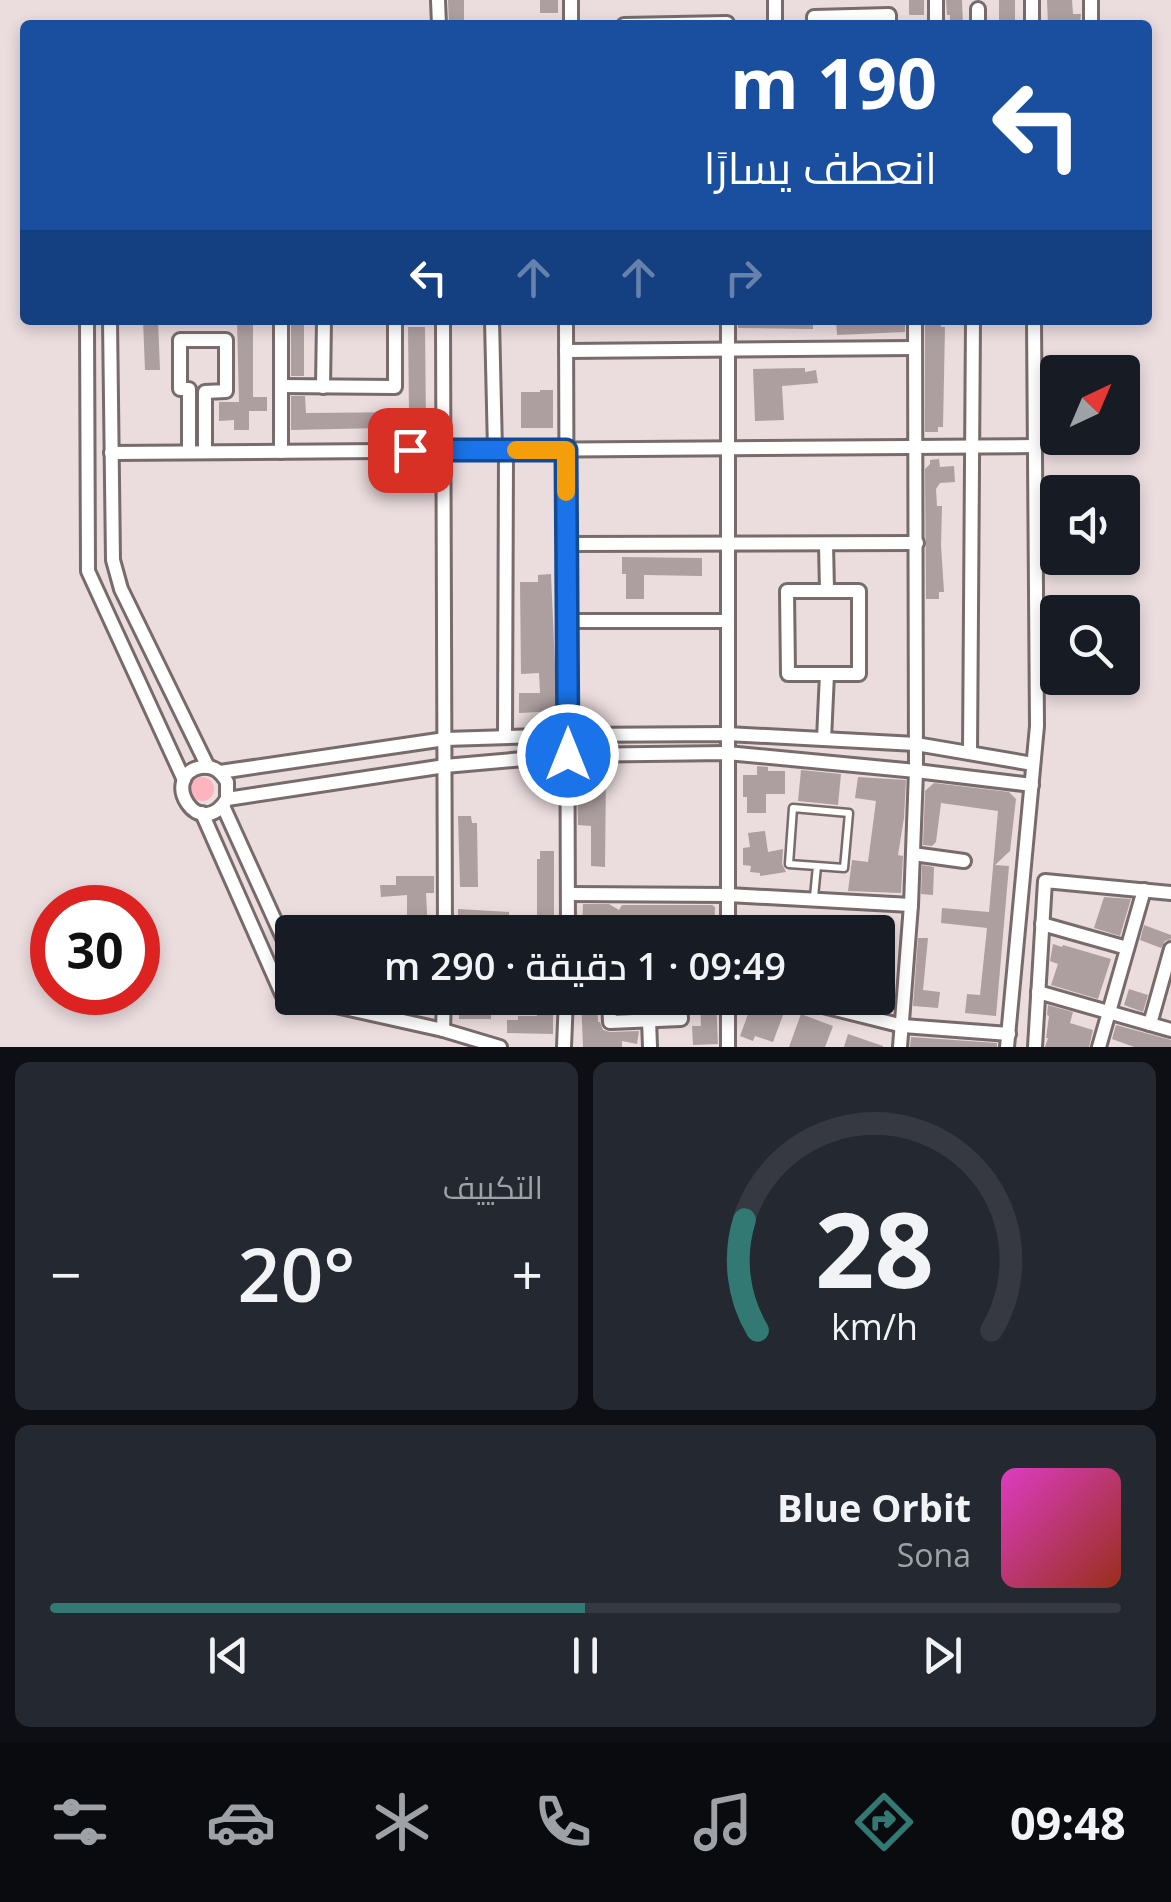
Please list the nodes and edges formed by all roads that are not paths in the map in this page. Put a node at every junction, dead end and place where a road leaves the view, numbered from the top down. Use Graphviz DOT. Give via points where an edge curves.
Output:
graph roads {
  1 [pos="978,10"];
  2 [pos="814,20"];
  3 [pos="889,20"];
  4 [pos="978,20"];
  5 [pos="87,325"];
  6 [pos="110,325"];
  7 [pos="280,325"];
  8 [pos="324,325"];
  9 [pos="395,325"];
  10 [pos="443,325"];
  11 [pos="492,325"];
  12 [pos="566,325"];
  13 [pos="728,325"];
  14 [pos="915,325"];
  15 [pos="972,325"];
  16 [pos="1034,325"];
  17 [pos="914,348"];
  18 [pos="728,350"];
  19 [pos="566,352"];
  20 [pos="281,386"];
  21 [pos="323,387"];
  22 [pos="1035,446"];
  23 [pos="972,447"];
  24 [pos="728,448"];
  25 [pos="916,448"];
  26 [pos="443,450"];
  27 [pos="500,450"];
  28 [pos="566,450"];
  29 [pos="190,452"];
  30 [pos="206,452"];
  31 [pos="281,452"];
  32 [pos="112,453"];
  33 [pos="567,544"];
  34 [pos="826,544"];
  35 [pos="917,544"];
  36 [pos="727,546"];
  37 [pos="827,591"];
  38 [pos="567,621"];
  39 [pos="727,621"];
  40 [pos="826,674"];
  41 [pos="727,734"];
  42 [pos="568,735"];
  43 [pos="505,737"];
  44 [pos="445,739"];
  45 [pos="824,739"];
  46 [pos="916,744"];
  47 [pos="727,753"];
  48 [pos="970,753"];
  49 [pos="568,755"];
  50 [pos="1034,764"];
  51 [pos="445,766"];
  52 [pos="214,770"];
  53 [pos="916,771"];
  54 [pos="184,780"];
  55 [pos="1032,785"];
  56 [pos="225,802"];
  57 [pos="202,813"];
  58 [pos="913,854"];
  59 [pos="964,861"];
  60 [pos="817,866"];
  61 [pos="1144,890"];
  62 [pos="569,894"];
  63 [pos="1171,894"];
  64 [pos="728,895"];
  65 [pos="814,899"];
  66 [pos="911,905"];
  67 [pos="446,915"];
  68 [pos="568,915"];
  69 [pos="728,915"];
  70 [pos="275,918"];
  71 [pos="1042,924"];
  72 [pos="1127,948"];
  73 [pos="1171,949"];
  74 [pos="275,967"];
  75 [pos="1038,992"];
  76 [pos="1109,1012"];
  77 [pos="379,1015"];
  78 [pos="443,1015"];
  79 [pos="565,1015"];
  80 [pos="610,1015"];
  81 [pos="681,1015"];
  82 [pos="729,1015"];
  83 [pos="859,1015"];
  84 [pos="649,1020"];
  85 [pos="1150,1024"];
  86 [pos="903,1026"];
  87 [pos="443,1030"];
  88 [pos="1171,1030"];
  89 [pos="1008,1041"];
  90 [pos="730,1046"];
  91 [pos="500,1047"];
  92 [pos="564,1047"];
  93 [pos="650,1047"];
  94 [pos="900,1047"];
  95 [pos="1034,1047"];
  96 [pos="1099,1047"];
  1 -- 4 [label="street"];
  2 -- 3 [label="street"];
  5 -- 54 [label="street" via="88,571"];
  6 -- 32 [label="street"];
  7 -- 20 [label="street"];
  8 -- 21 [label="street"];
  9 -- 21 [label="street" via="395,388"];
  10 -- 26 [label="street"];
  11 -- 27 [label="street"];
  12 -- 19 [label="street"];
  13 -- 18 [label="street"];
  14 -- 17 [label="street"];
  15 -- 23 [label="street"];
  16 -- 22 [label="street"];
  17 -- 18 [label="street"];
  17 -- 25 [label="street"];
  18 -- 19 [label="street"];
  18 -- 24 [label="street"];
  19 -- 28 [label="street"];
  20 -- 21 [label="street"];
  20 -- 31 [label="street"];
  22 -- 23 [label="street"];
  22 -- 50 [label="street"];
  23 -- 25 [label="street"];
  23 -- 48 [label="street"];
  24 -- 25 [label="street"];
  24 -- 28 [label="street"];
  24 -- 36 [label="street"];
  25 -- 35 [label="street"];
  26 -- 27 [label="street"];
  26 -- 31 [label="street"];
  26 -- 44 [label="street"];
  27 -- 28 [label="street"];
  27 -- 43 [label="street"];
  28 -- 33 [label="street"];
  29 -- 30 [label="street"];
  29 -- 30 [label="street" via="180,340 226,340 226,392 205,392"];
  29 -- 32 [label="street"];
  30 -- 31 [label="street"];
  32 -- 52 [label="street" via="113,560 121,589"];
  33 -- 36 [label="street"];
  33 -- 38 [label="street"];
  34 -- 35 [label="street"];
  34 -- 36 [label="street"];
  34 -- 37 [label="street"];
  35 -- 46 [label="street"];
  36 -- 39 [label="street"];
  37 -- 40 [label="street" via="859,591 859,674"];
  37 -- 40 [label="street" via="787,591 788,674"];
  38 -- 39 [label="street"];
  38 -- 42 [label="street"];
  39 -- 41 [label="street"];
  40 -- 45 [label="street"];
  41 -- 42 [label="street"];
  41 -- 45 [label="street"];
  41 -- 47 [label="street"];
  42 -- 43 [label="street"];
  42 -- 49 [label="street"];
  43 -- 44 [label="street"];
  44 -- 51 [label="street"];
  44 -- 52 [label="street"];
  45 -- 46 [label="street"];
  46 -- 48 [label="street"];
  46 -- 53 [label="street"];
  47 -- 49 [label="street"];
  47 -- 53 [label="street"];
  47 -- 64 [label="street"];
  48 -- 50 [label="street"];
  49 -- 51 [label="street"];
  49 -- 62 [label="street"];
  50 -- 55 [label="street"];
  51 -- 56 [label="street"];
  51 -- 67 [label="street"];
  52 -- 54 [label="street" via="192,771"];
  52 -- 56 [label="street" via="227,782"];
  53 -- 55 [label="street"];
  53 -- 58 [label="street"];
  54 -- 57 [label="street" via="185,801"];
  55 -- 89 [label="street"];
  56 -- 57 [label="street"];
  56 -- 70 [label="street"];
  57 -- 74 [label="street"];
  58 -- 59 [label="street"];
  58 -- 66 [label="street"];
  60 -- 60 [label="lane" via="844,868 849,813 793,808 789,864"];
  60 -- 65 [label="lane"];
  61 -- 63 [label="street"];
  61 -- 71 [label="street" via="1045,880"];
  61 -- 72 [label="street"];
  62 -- 64 [label="street"];
  62 -- 68 [label="street"];
  64 -- 65 [label="street"];
  64 -- 69 [label="street"];
  65 -- 66 [label="street"];
  66 -- 86 [label="street"];
  71 -- 72 [label="street"];
  71 -- 75 [label="street"];
  72 -- 76 [label="street"];
  73 -- 85 [label="street"];
  75 -- 76 [label="street"];
  75 -- 95 [label="street"];
  76 -- 85 [label="street"];
  76 -- 96 [label="street"];
  77 -- 87 [label="street"];
  78 -- 87 [label="street"];
  79 -- 92 [label="street"];
  80 -- 84 [label="street" via="610,1022"];
  81 -- 84 [label="street"];
  82 -- 90 [label="street"];
  83 -- 86 [label="street"];
  84 -- 93 [label="street"];
  85 -- 88 [label="street"];
  86 -- 89 [label="street"];
  86 -- 94 [label="street"];
  87 -- 91 [label="street"];
}
